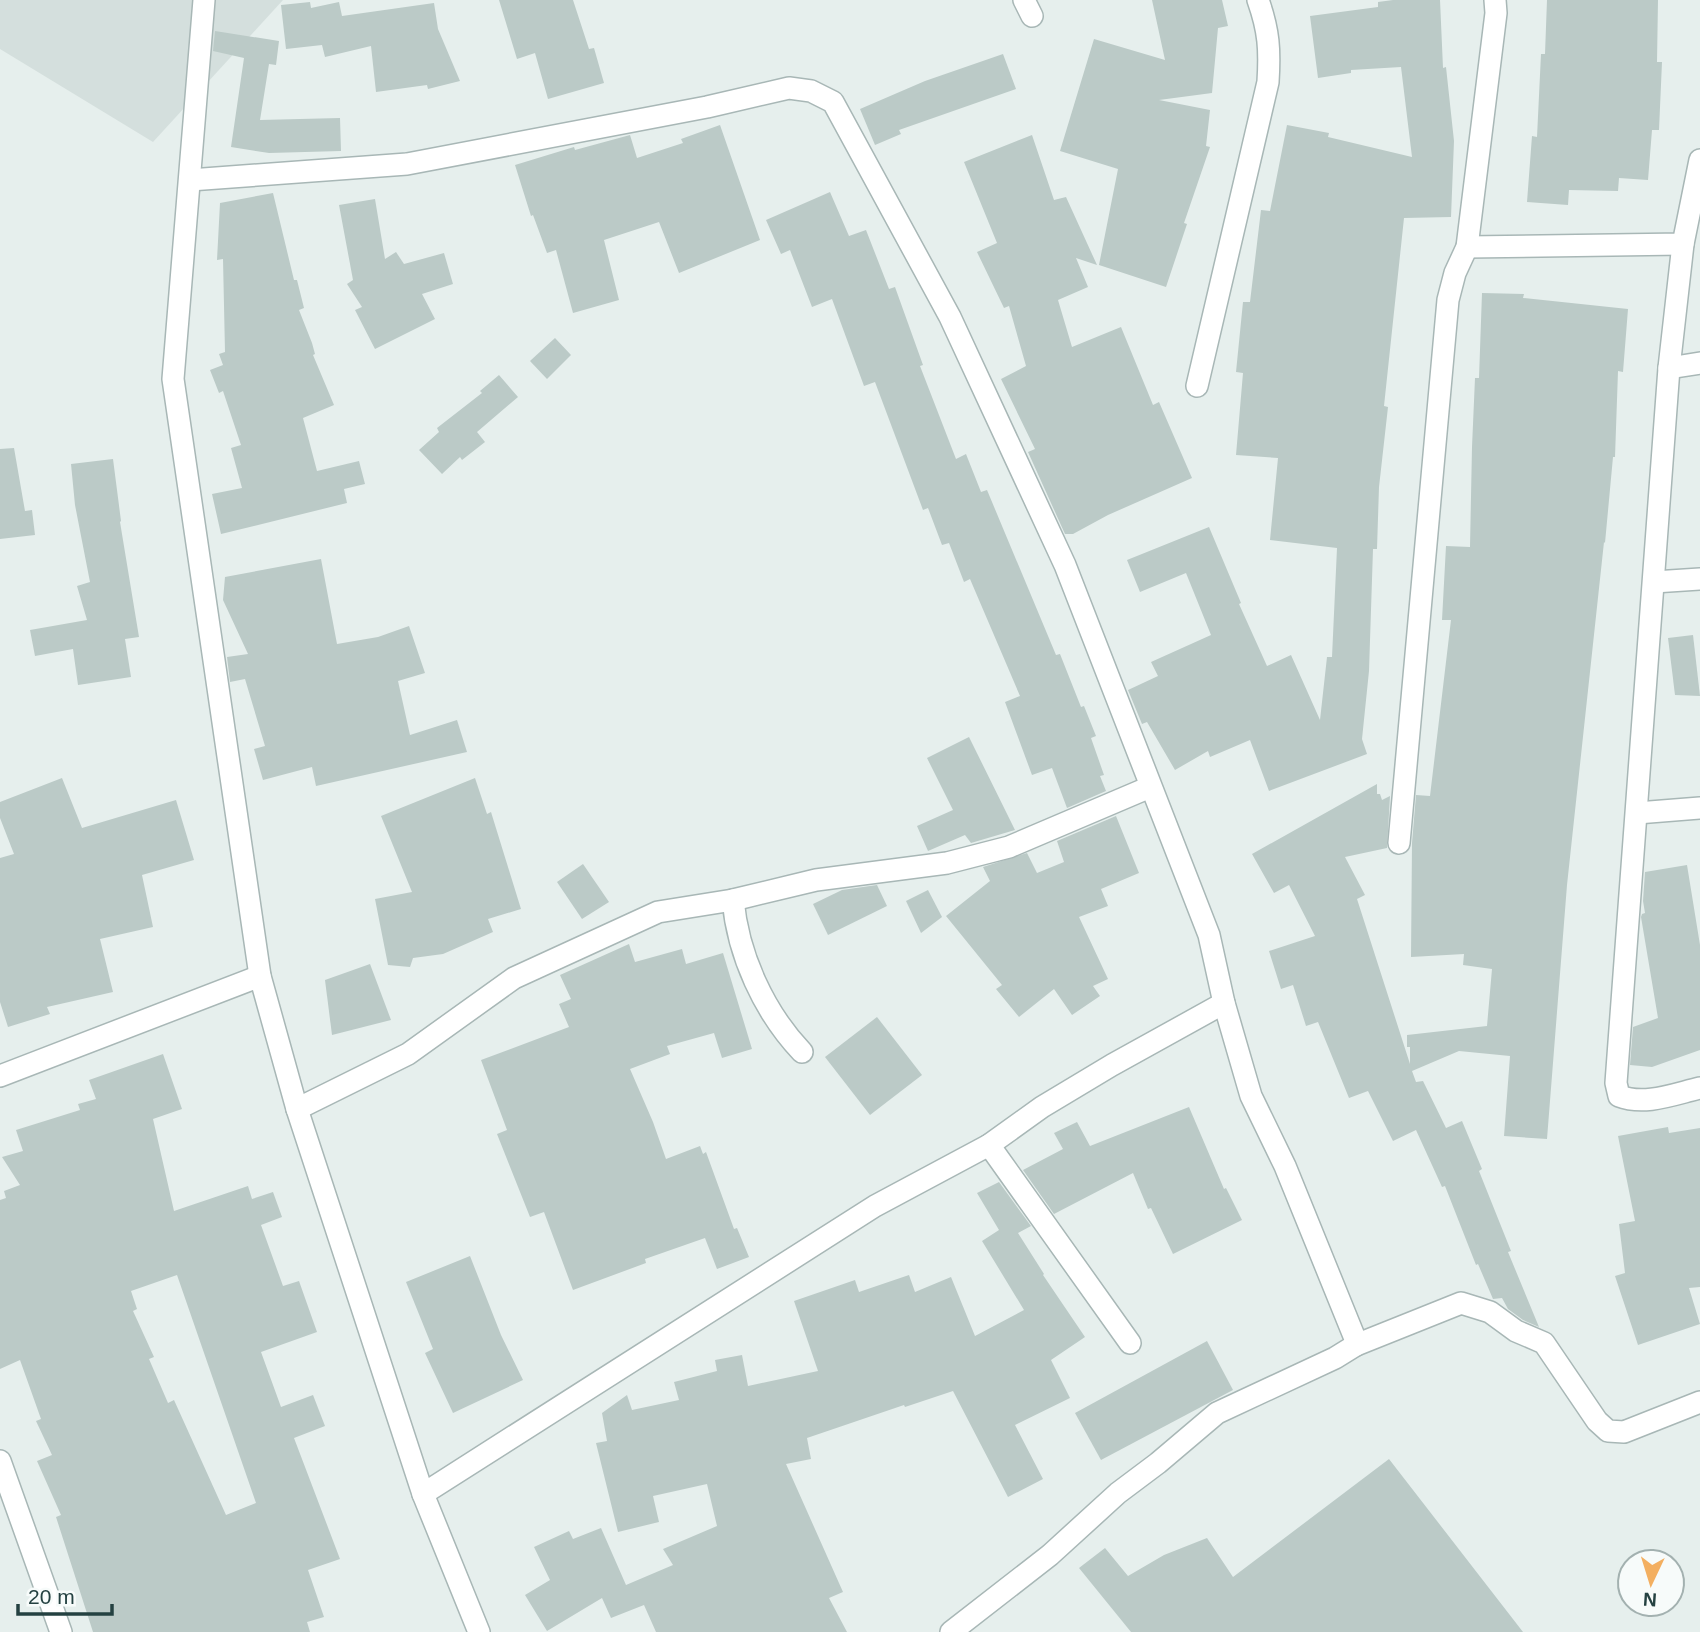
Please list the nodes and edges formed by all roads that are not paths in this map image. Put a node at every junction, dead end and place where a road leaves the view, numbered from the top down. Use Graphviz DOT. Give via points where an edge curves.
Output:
graph roads {
  1 [pos="204,0"];
  2 [pos="1258,0"];
  3 [pos="1495,0"];
  4 [pos="1700,160"];
  5 [pos="190,180"];
  6 [pos="1683,244"];
  7 [pos="1467,247"];
  8 [pos="1700,363"];
  9 [pos="1669,368"];
  10 [pos="1197,386"];
  11 [pos="1700,579"];
  12 [pos="1654,582"];
  13 [pos="1150,787"];
  14 [pos="1700,808"];
  15 [pos="1637,813"];
  16 [pos="1399,843"];
  17 [pos="733,900"];
  18 [pos="260,976"];
  19 [pos="1224,1003"];
  20 [pos="802,1052"];
  21 [pos="0,1076"];
  22 [pos="1700,1088"];
  23 [pos="297,1109"];
  24 [pos="989,1145"];
  25 [pos="1130,1343"];
  26 [pos="1356,1345"];
  27 [pos="1700,1402"];
  28 [pos="0,1461"];
  29 [pos="423,1494"];
  30 [pos="61,1632"];
  31 [pos="479,1632"];
  32 [pos="951,1632"];
  1 -- 5 [label="street"];
  2 -- 10 [label="street" via="1270,47 1268,82"];
  3 -- 7 [label="street"];
  4 -- 6 [label="street"];
  5 -- 13 [label="street" via="407,164 789,88 811,91 833,102 950,317 1059,553"];
  5 -- 18 [label="street" via="173,380"];
  6 -- 7 [label="street"];
  6 -- 9 [label="street"];
  7 -- 16 [label="street" via="1448,300"];
  8 -- 9 [label="street"];
  9 -- 12 [label="street"];
  11 -- 12 [label="street"];
  12 -- 15 [label="street"];
  13 -- 17 [label="street" via="1009,847 947,863 816,880"];
  13 -- 19 [label="street" via="1209,935"];
  14 -- 15 [label="street"];
  15 -- 22 [label="street" via="1616,1083 1619,1096 1630,1100"];
  17 -- 20 [label="street" via="747,964 783,1032"];
  17 -- 23 [label="street" via="658,912 514,978 408,1054"];
  18 -- 21 [label="street"];
  18 -- 23 [label="street"];
  19 -- 24 [label="street" via="1042,1107"];
  19 -- 26 [label="street" via="1251,1096 1285,1166"];
  23 -- 29 [label="street"];
  24 -- 25 [label="street"];
  24 -- 29 [label="street" via="875,1206"];
  26 -- 27 [label="street" via="1461,1303 1490,1312 1516,1331 1544,1343 1608,1431 1624,1432"];
  26 -- 32 [label="street" via="1216,1413 1050,1555"];
  28 -- 30 [label="street"];
  29 -- 31 [label="street"];
}
